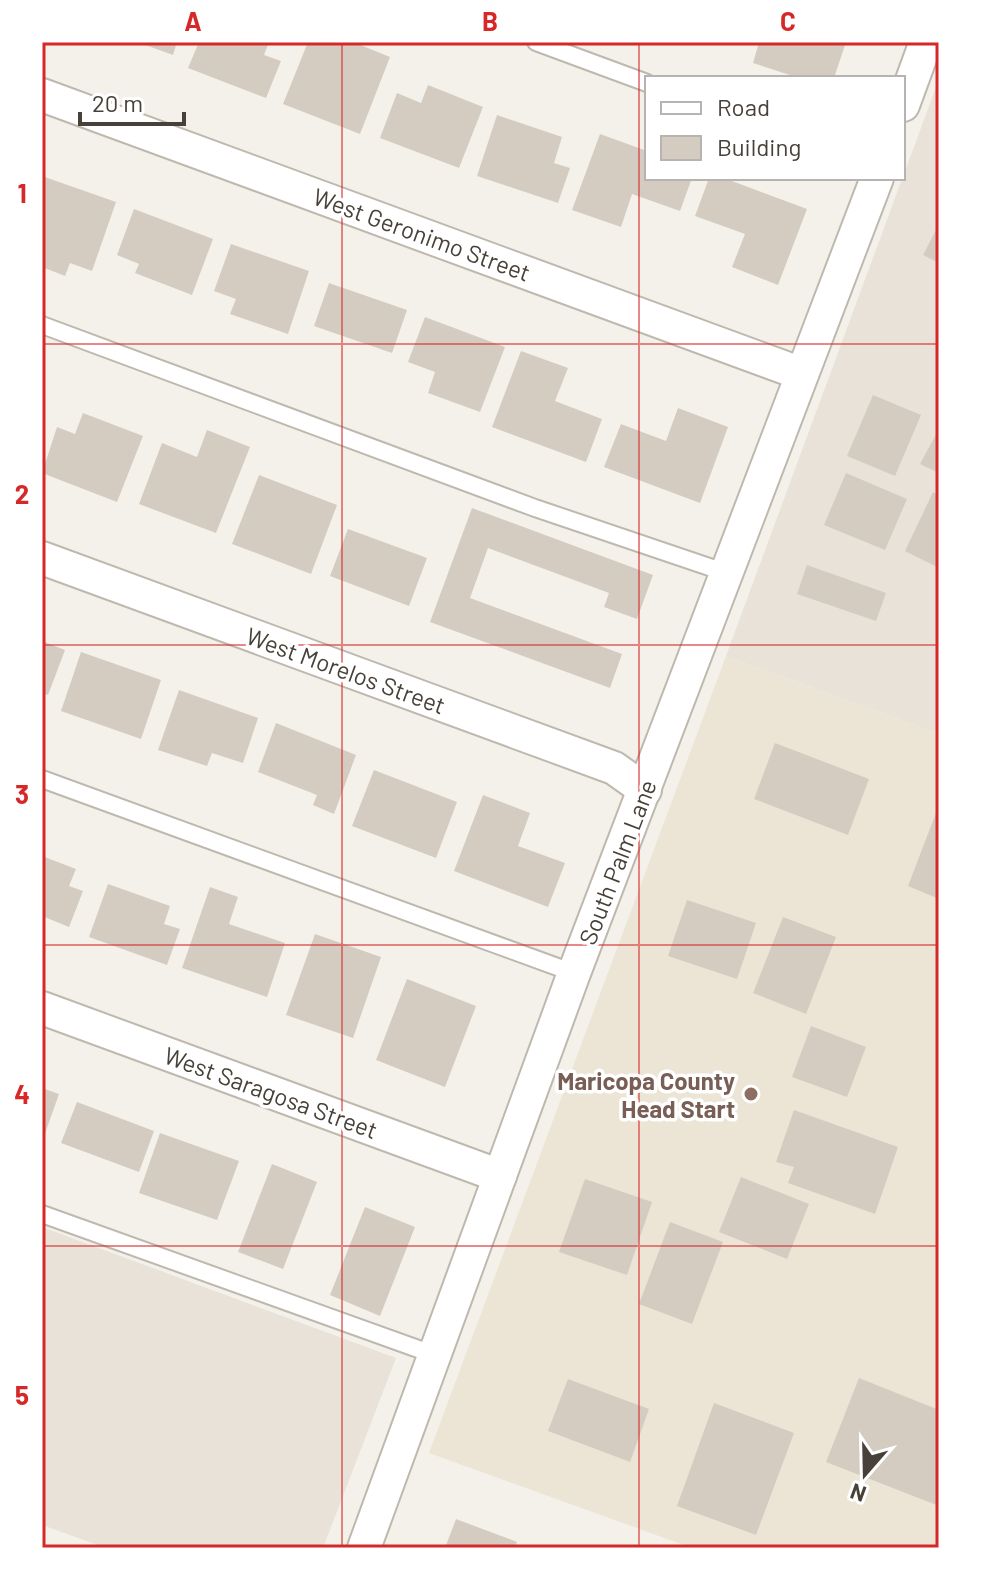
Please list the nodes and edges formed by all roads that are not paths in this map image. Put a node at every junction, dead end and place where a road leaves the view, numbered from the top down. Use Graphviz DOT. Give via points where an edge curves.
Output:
graph roads {
  1 [pos="536,42"];
  2 [pos="926,42"];
  3 [pos="645,82"];
  4 [pos="42,95"];
  5 [pos="905,100"];
  6 [pos="876,180"];
  7 [pos="42,325"];
  8 [pos="802,374"];
  9 [pos="42,558"];
  10 [pos="727,573"];
  11 [pos="42,779"];
  12 [pos="645,790"];
  13 [pos="574,973"];
  14 [pos="42,1008"];
  15 [pos="500,1176"];
  16 [pos="42,1214"];
  17 [pos="435,1355"];
  18 [pos="364,1548"];
  1 -- 3 [label="lane"];
  2 -- 5 [label="street"];
  4 -- 8 [label="street, West Geronimo Street"];
  6 -- 8 [label="street, South Palm Lane"];
  7 -- 10 [label="lane" via="535,508"];
  8 -- 10 [label="street, South Palm Lane"];
  9 -- 12 [label="street, West Morelos Street" via="614,768"];
  10 -- 12 [label="street, South Palm Lane"];
  11 -- 13 [label="lane"];
  12 -- 13 [label="street, South Palm Lane"];
  13 -- 15 [label="street, South Palm Lane"];
  14 -- 15 [label="street, West Saragosa Street"];
  15 -- 17 [label="street, South Palm Lane"];
  16 -- 17 [label="lane"];
  17 -- 18 [label="street, South Palm Lane"];
}
